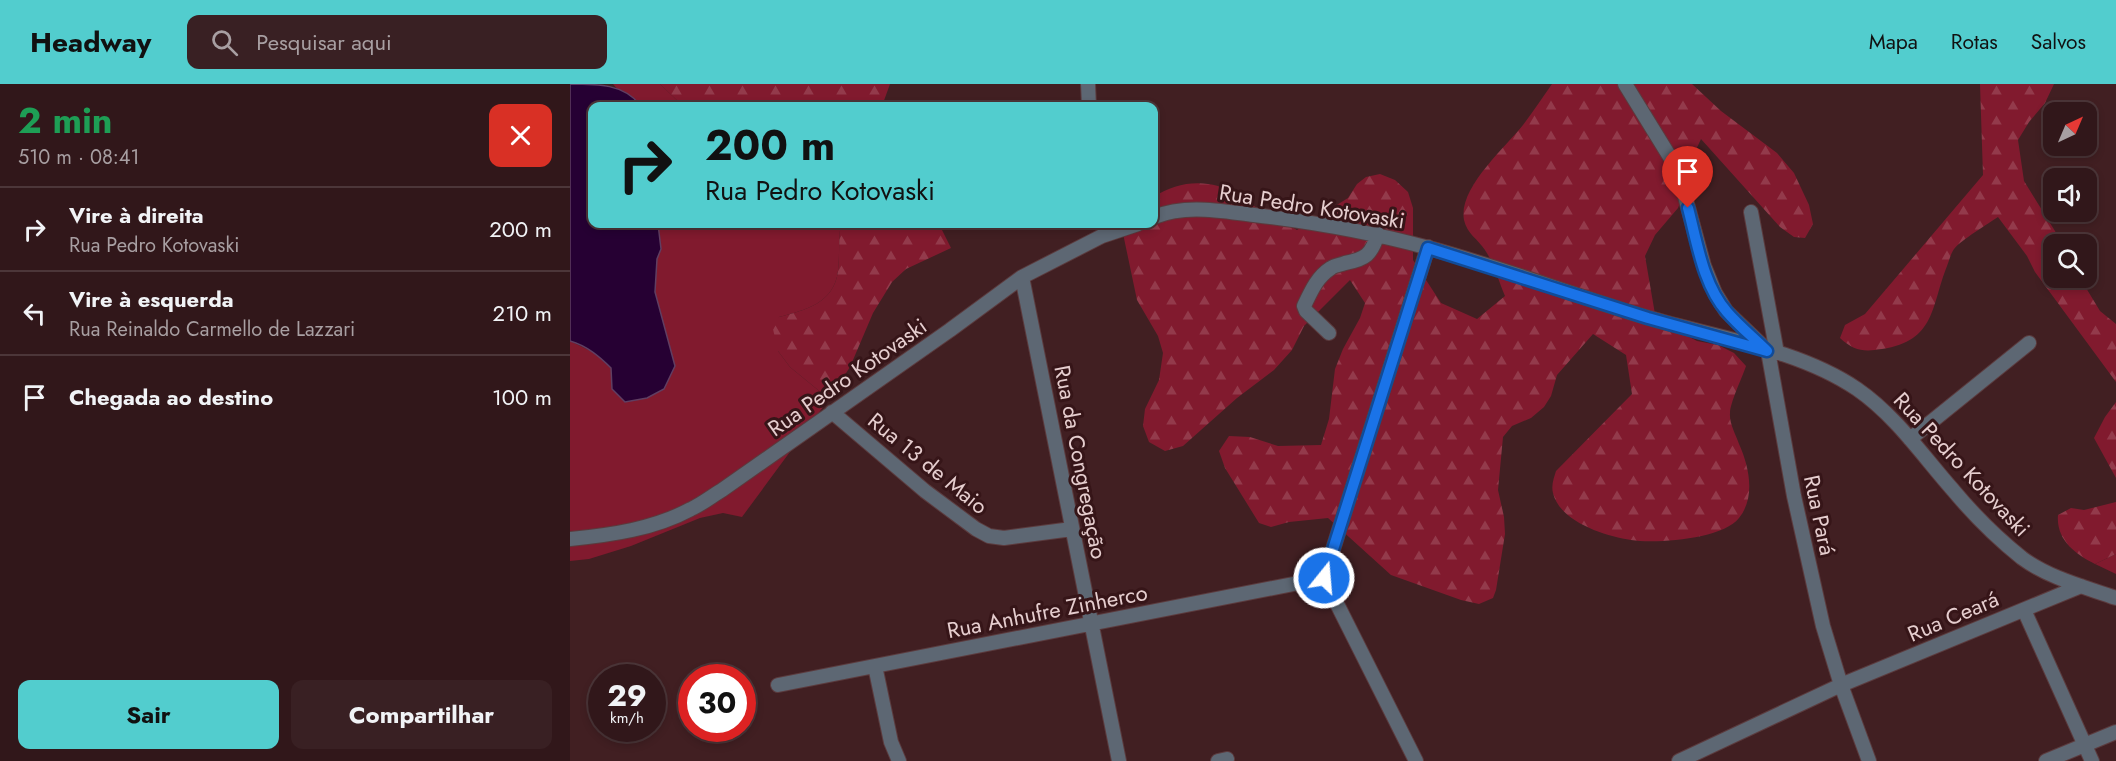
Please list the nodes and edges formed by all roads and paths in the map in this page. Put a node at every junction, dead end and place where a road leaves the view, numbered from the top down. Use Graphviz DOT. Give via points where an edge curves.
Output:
graph roads {
  1 [pos="1088,84"];
  2 [pos="1625,84"];
  3 [pos="1089,102"];
  4 [pos="1751,212"];
  5 [pos="1158,215"];
  6 [pos="1101,230"];
  7 [pos="1378,234"];
  8 [pos="1428,248"];
  9 [pos="1022,277"];
  10 [pos="1329,333"];
  11 [pos="2029,343"];
  12 [pos="1772,352"];
  13 [pos="832,412"];
  14 [pos="1910,439"];
  15 [pos="1072,529"];
  16 [pos="570,539"];
  17 [pos="1324,578"];
  18 [pos="2081,586"];
  19 [pos="2116,598"];
  20 [pos="2024,609"];
  21 [pos="1093,623"];
  22 [pos="875,666"];
  23 [pos="778,685"];
  24 [pos="1841,685"];
  25 [pos="2116,732"];
  26 [pos="2086,745"];
  27 [pos="899,761"];
  28 [pos="1119,761"];
  29 [pos="1416,761"];
  30 [pos="1679,761"];
  31 [pos="1869,761"];
  32 [pos="2046,761"];
  33 [pos="2092,761"];
  1 -- 3 [label="street"];
  2 -- 12 [label="street" via="1673,162 1715,293 1726,311"];
  4 -- 12 [label="street, Rua Pará"];
  5 -- 7 [label="street, Rua Pedro Kotovaski" via="1199,209"];
  6 -- 9 [label="street, Rua Pedro Kotovaski"];
  7 -- 8 [label="street, Rua Pedro Kotovaski"];
  7 -- 10 [label="street" via="1367,256 1334,266 1320,277 1310,293 1304,306 1306,311"];
  8 -- 12 [label="street, Rua Pedro Kotovaski" via="1648,318"];
  8 -- 17 [label="street"];
  9 -- 13 [label="street, Rua Pedro Kotovaski"];
  9 -- 15 [label="street, Rua da Congregação"];
  11 -- 14 [label="street"];
  12 -- 14 [label="street, Rua Pedro Kotovaski" via="1815,367 1856,388 1888,412"];
  12 -- 24 [label="street, Rua Pará" via="1808,560"];
  13 -- 15 [label="street, Rua 13 de Maio" via="925,491 989,536 1004,538"];
  13 -- 16 [label="street, Rua Pedro Kotovaski" via="690,510 618,533"];
  14 -- 18 [label="street, Rua Pedro Kotovaski" via="1954,492 2024,559"];
  15 -- 21 [label="street, Rua da Congregação"];
  17 -- 21 [label="street, Rua Anhufre Zinherco"];
  17 -- 29 [label="street"];
  18 -- 19 [label="street, Rua Pedro Kotovaski"];
  18 -- 20 [label="street, Rua Ceará"];
  20 -- 24 [label="street, Rua Ceará"];
  20 -- 26 [label="street"];
  21 -- 22 [label="street, Rua Anhufre Zinherco"];
  21 -- 28 [label="street, Rua da Congregação"];
  22 -- 23 [label="street, Rua Anhufre Zinherco"];
  22 -- 27 [label="street" via="891,742"];
  24 -- 30 [label="street, Rua Ceará"];
  24 -- 31 [label="street, Rua Pará"];
  25 -- 26 [label="street"];
  26 -- 32 [label="street"];
  26 -- 33 [label="street"];
}
